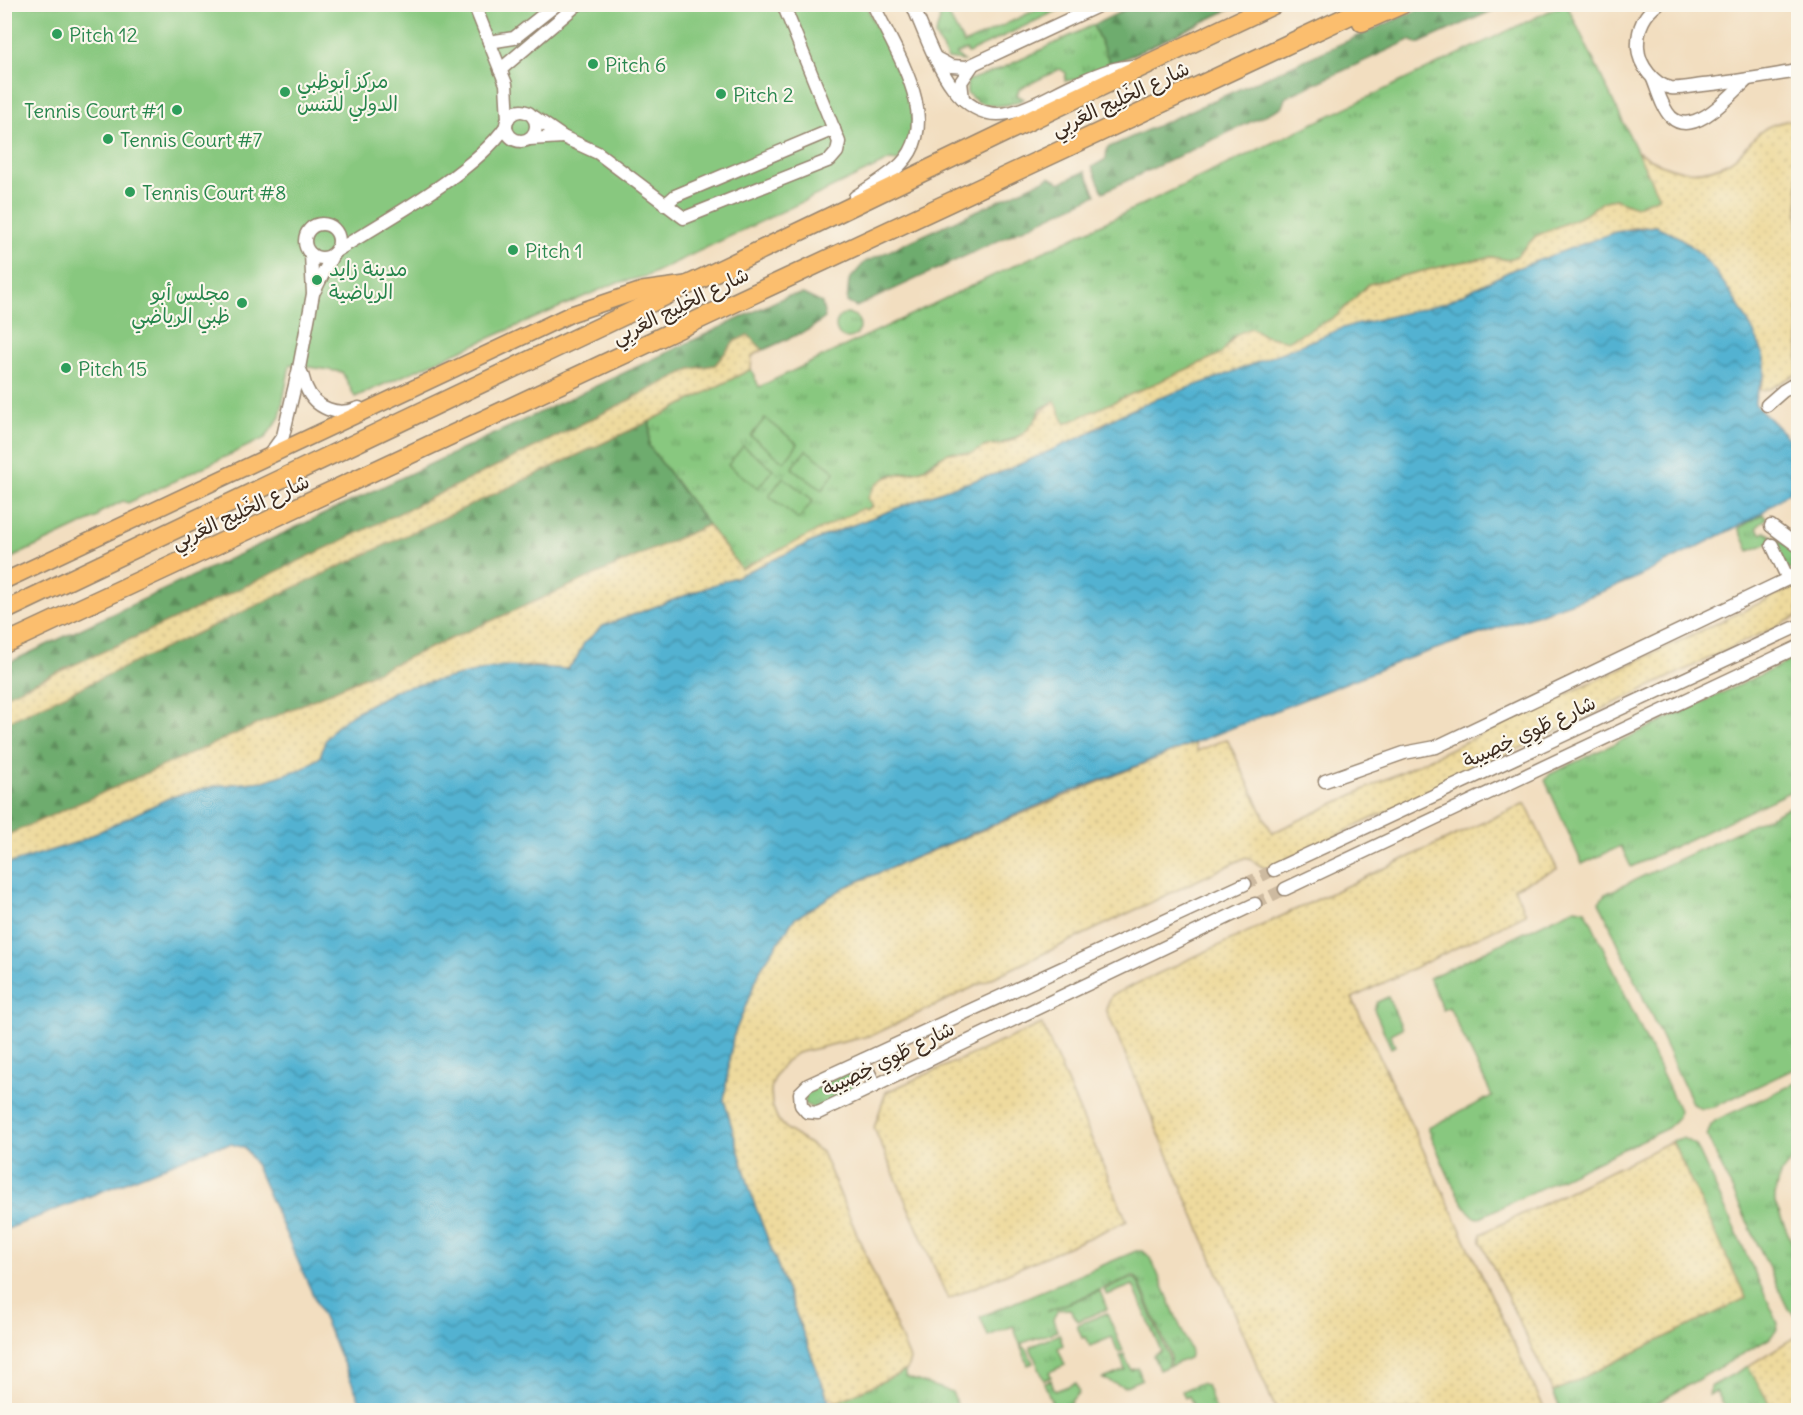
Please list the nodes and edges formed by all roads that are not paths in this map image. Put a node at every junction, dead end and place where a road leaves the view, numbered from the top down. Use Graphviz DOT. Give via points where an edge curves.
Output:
graph roads {
  1 [pos="474,4"];
  2 [pos="557,4"];
  3 [pos="578,4"];
  4 [pos="783,4"];
  5 [pos="873,4"];
  6 [pos="912,4"];
  7 [pos="1102,4"];
  8 [pos="1275,4"];
  9 [pos="1374,4"];
  10 [pos="1402,4"];
  11 [pos="1658,4"];
  12 [pos="489,42"];
  13 [pos="1295,42"];
  14 [pos="936,58"];
  15 [pos="972,66"];
  16 [pos="1141,66"];
  17 [pos="500,70"];
  18 [pos="1798,71"];
  19 [pos="1653,78"];
  20 [pos="1749,79"];
  21 [pos="506,84"];
  22 [pos="963,100"];
  23 [pos="532,115"];
  24 [pos="507,123"];
  25 [pos="834,129"];
  26 [pos="563,137"];
  27 [pos="524,140"];
  28 [pos="484,153"];
  29 [pos="665,205"];
  30 [pos="832,214"];
  31 [pos="335,231"];
  32 [pos="365,231"];
  33 [pos="334,252"];
  34 [pos="311,254"];
  35 [pos="689,285"];
  36 [pos="313,294"];
  37 [pos="299,368"];
  38 [pos="1798,382"];
  39 [pos="397,396"];
  40 [pos="1767,405"];
  41 [pos="267,457"];
  42 [pos="1771,526"];
  43 [pos="1772,545"];
  44 [pos="1798,546"];
  45 [pos="1793,577"];
  46 [pos="4,581"];
  47 [pos="4,611"];
  48 [pos="1798,626"];
  49 [pos="4,645"];
  50 [pos="1798,647"];
  51 [pos="1325,781"];
  52 [pos="1289,863"];
  53 [pos="1274,870"];
  54 [pos="1298,883"];
  55 [pos="1245,884"];
  56 [pos="1285,889"];
  57 [pos="1254,904"];
  58 [pos="863,1060"];
  59 [pos="875,1086"];
  1 -- 12 [label="street"];
  2 -- 12 [label="street" via="514,38"];
  3 -- 17 [label="street"];
  4 -- 25 [label="street"];
  5 -- 30 [label="street" via="916,96 918,132 900,164"];
  6 -- 14 [label="street"];
  7 -- 15 [label="street"];
  8 -- 16 [label="highway, شارع الخَلِيج العَربِي"];
  9 -- 13 [label="highway, شارع الخَلِيج العَربِي"];
  10 -- 13 [label="highway" via="1326,36"];
  11 -- 19 [label="street" via="1644,19 1638,38 1641,60"];
  12 -- 17 [label="street"];
  13 -- 49 [label="highway, شارع الخَلِيج العَربِي"];
  14 -- 15 [label="street" via="956,68"];
  14 -- 22 [label="street"];
  15 -- 22 [label="street" via="961,82"];
  16 -- 22 [label="street" via="1102,72 1005,114 985,112"];
  16 -- 30 [label="highway, شارع الخَلِيج العَربِي"];
  17 -- 21 [label="street"];
  18 -- 20 [label="street"];
  19 -- 20 [label="street" via="1676,88"];
  19 -- 20 [label="street" via="1669,114 1684,123 1701,120"];
  21 -- 23 [label="street"];
  21 -- 24 [label="street"];
  23 -- 24 [label="street" via="516,112"];
  23 -- 26 [label="street"];
  23 -- 27 [label="street" via="536,127"];
  24 -- 27 [label="street" via="510,136"];
  24 -- 28 [label="street"];
  25 -- 29 [label="street" via="675,196"];
  25 -- 29 [label="street" via="839,149 830,160 692,217 681,217"];
  26 -- 27 [label="street"];
  26 -- 29 [label="street" via="598,153"];
  27 -- 28 [label="street"];
  28 -- 32 [label="street"];
  30 -- 35 [label="highway, شارع الخَلِيج العَربِي"];
  31 -- 32 [label="street"];
  31 -- 33 [label="street" via="339,243"];
  31 -- 34 [label="street" via="324,224 309,231 305,243"];
  32 -- 33 [label="street"];
  33 -- 34 [label="street" via="322,258"];
  33 -- 36 [label="street"];
  34 -- 36 [label="street"];
  35 -- 39 [label="main road" via="654,287 581,310"];
  35 -- 47 [label="highway, شارع الخَلِيج العَربِي"];
  36 -- 37 [label="street"];
  37 -- 39 [label="street" via="313,398 334,411 352,411"];
  37 -- 41 [label="street" via="283,436"];
  38 -- 40 [label="street"];
  39 -- 41 [label="main road"];
  41 -- 46 [label="main road"];
  42 -- 44 [label="street"];
  43 -- 45 [label="street"];
  45 -- 51 [label="street" via="1436,747 1404,753"];
  48 -- 52 [label="street, شارع طَوِي خِصِيبة"];
  50 -- 54 [label="street, شارع طَوِي خِصِيبة"];
  52 -- 53 [label="street, شارع طَوِي خِصِيبة"];
  52 -- 54 [label="street"];
  54 -- 56 [label="street, شارع طَوِي خِصِيبة"];
  55 -- 58 [label="street, شارع طَوِي خِصِيبة"];
  57 -- 59 [label="street, شارع طَوِي خِصِيبة"];
  58 -- 59 [label="street"];
  58 -- 59 [label="street, شارع طَوِي خِصِيبة" via="808,1085 800,1093 801,1105 807,1112 818,1113"];
}
